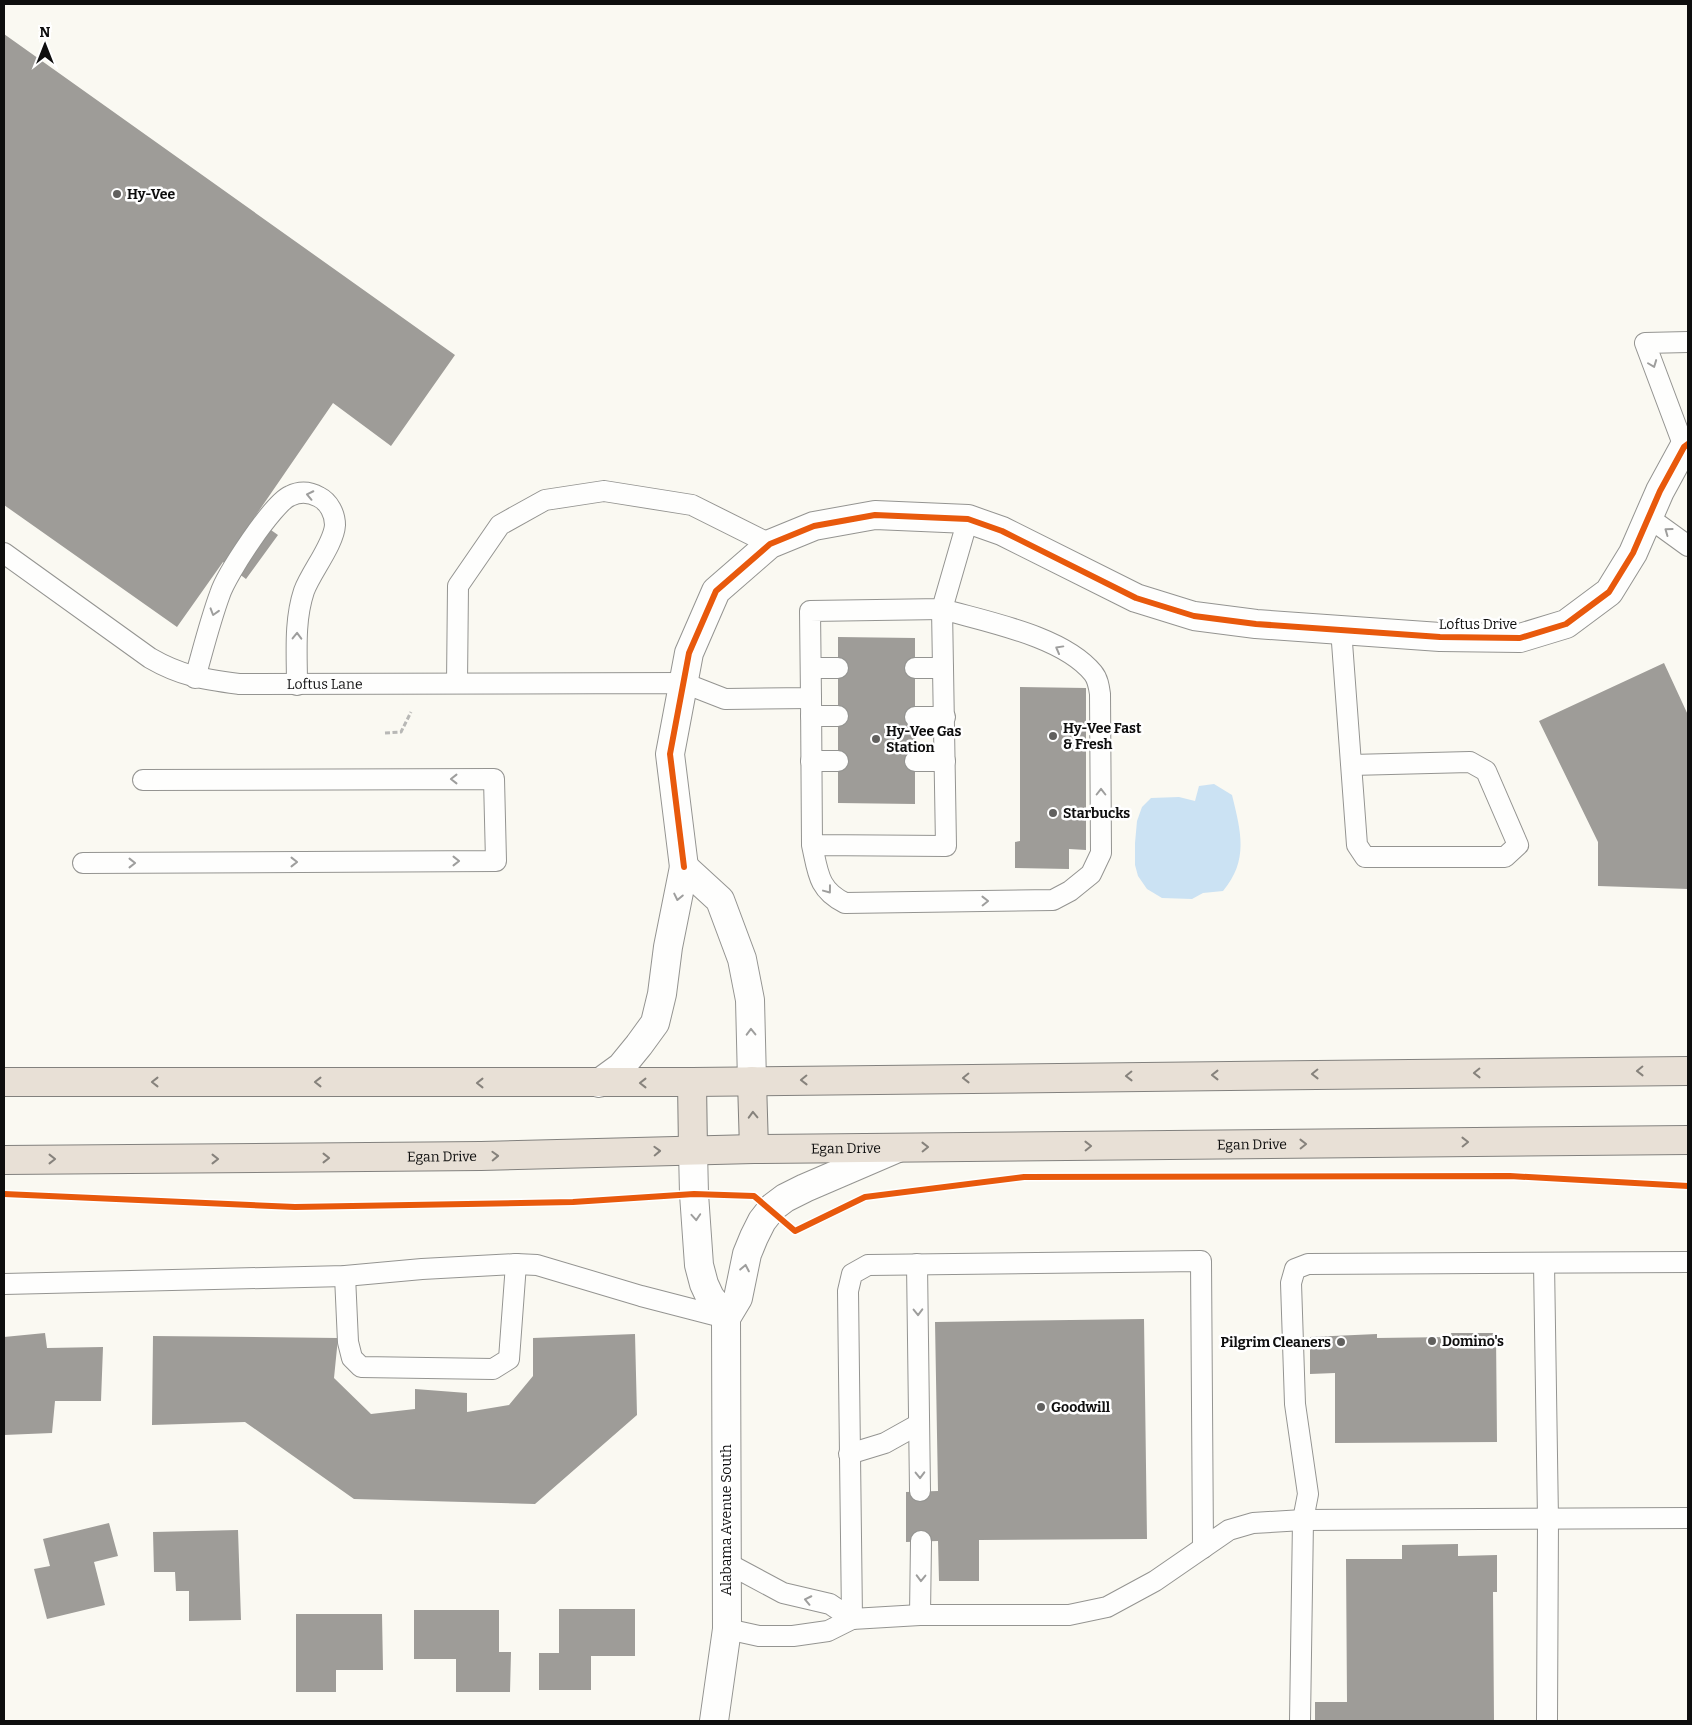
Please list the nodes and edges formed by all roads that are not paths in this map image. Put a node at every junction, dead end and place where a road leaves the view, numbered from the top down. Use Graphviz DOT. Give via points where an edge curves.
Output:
graph roads {
  1 [pos="1688,342"];
  2 [pos="1686,445"];
  3 [pos="1648,517"];
  4 [pos="968,519"];
  5 [pos="770,544"];
  6 [pos="1688,546"];
  7 [pos="4,553"];
  8 [pos="942,609"];
  9 [pos="1341,628"];
  10 [pos="810,668"];
  11 [pos="838,668"];
  12 [pos="915,668"];
  13 [pos="943,668"];
  14 [pos="195,678"];
  15 [pos="457,683"];
  16 [pos="684,683"];
  17 [pos="297,685"];
  18 [pos="810,707"];
  19 [pos="838,716"];
  20 [pos="915,717"];
  21 [pos="944,717"];
  22 [pos="811,761"];
  23 [pos="838,761"];
  24 [pos="915,761"];
  25 [pos="945,761"];
  26 [pos="1351,765"];
  27 [pos="143,780"];
  28 [pos="812,845"];
  29 [pos="83,864"];
  30 [pos="684,867"];
  31 [pos="1688,1071"];
  32 [pos="752,1081"];
  33 [pos="4,1082"];
  34 [pos="692,1082"];
  35 [pos="599,1083"];
  36 [pos="1688,1140"];
  37 [pos="898,1148"];
  38 [pos="754,1149"];
  39 [pos="693,1150"];
  40 [pos="4,1160"];
  41 [pos="1544,1262"];
  42 [pos="1688,1262"];
  43 [pos="516,1264"];
  44 [pos="917,1264"];
  45 [pos="345,1276"];
  46 [pos="4,1284"];
  47 [pos="726,1318"];
  48 [pos="919,1424"];
  49 [pos="849,1454"];
  50 [pos="920,1491"];
  51 [pos="1688,1518"];
  52 [pos="1548,1519"];
  53 [pos="1303,1520"];
  54 [pos="922,1541"];
  55 [pos="1204,1548"];
  56 [pos="727,1563"];
  57 [pos="920,1615"];
  58 [pos="852,1618"];
  59 [pos="727,1629"];
  60 [pos="714,1721"];
  61 [pos="1300,1721"];
  62 [pos="1547,1721"];
  1 -- 2 [label="lane, one-way" via="1644,343"];
  2 -- 3 [label="street, Loftus Drive"];
  6 -- 3 [label="lane, one-way"];
  3 -- 9 [label="street, Loftus Drive" via="1633,553 1609,592 1566,624 1520,638 1440,637"];
  4 -- 5 [label="street, Loftus Drive" via="875,515 814,526"];
  4 -- 8 [label="lane"];
  4 -- 9 [label="street, Loftus Drive" via="1002,531 1136,598 1194,616 1256,624"];
  5 -- 15 [label="lane" via="692,505 604,491 545,500 500,525 458,586"];
  5 -- 16 [label="street, Loftus Drive" via="716,591 689,653"];
  7 -- 14 [label="lane, Loftus Lane" via="150,658"];
  8 -- 10 [label="lane" via="810,611"];
  8 -- 13 [label="lane"];
  28 -- 8 [label="lane, one-way" via="820,880 832,896 845,903 1053,900 1091,874 1101,853 1100,694 1096,678 1077,659 1035,635"];
  9 -- 26 [label="lane"];
  10 -- 11 [label="lane"];
  10 -- 18 [label="lane"];
  12 -- 13 [label="lane"];
  13 -- 21 [label="lane"];
  14 -- 17 [label="lane, Loftus Lane" via="239,684"];
  17 -- 14 [label="lane, one-way" via="298,616 305,590 335,526 329,505 311,493 290,496 276,505 228,576"];
  15 -- 16 [label="lane, Loftus Lane"];
  15 -- 17 [label="lane, Loftus Lane"];
  16 -- 18 [label="lane" via="725,699"];
  16 -- 30 [label="street, Loftus Drive" via="670,754"];
  18 -- 19 [label="lane"];
  18 -- 22 [label="lane"];
  20 -- 21 [label="lane"];
  21 -- 25 [label="lane"];
  22 -- 23 [label="lane"];
  22 -- 28 [label="lane"];
  24 -- 25 [label="lane"];
  25 -- 28 [label="lane" via="946,846"];
  26 -- 26 [label="lane" via="1357,844 1365,857 1505,857 1518,844 1486,771 1470,762"];
  29 -- 27 [label="lane, one-way" via="496,861 494,779"];
  32 -- 30 [label="street, one-way" via="750,1000 742,960 720,900"];
  30 -- 35 [label="street, Loftus Drive, one-way" via="655,1022 621,1067"];
  31 -- 32 [label="highway, one-way"];
  32 -- 34 [label="highway"];
  38 -- 32 [label="highway, one-way"];
  35 -- 33 [label="highway, one-way"];
  34 -- 35 [label="highway, one-way"];
  34 -- 39 [label="highway"];
  37 -- 36 [label="highway, Egan Drive, one-way"];
  37 -- 38 [label="highway, Egan Drive"];
  47 -- 37 [label="street, Alabama Avenue South, one-way" via="738,1298 754,1237 773,1207 805,1188"];
  38 -- 39 [label="highway, Egan Drive"];
  40 -- 39 [label="highway, Egan Drive, one-way" via="472,1157"];
  39 -- 47 [label="street, one-way" via="699,1265 710,1296"];
  41 -- 42 [label="lane"];
  41 -- 52 [label="lane"];
  41 -- 53 [label="lane" via="1308,1264 1294,1269 1290,1283 1295,1404 1308,1494"];
  43 -- 45 [label="lane"];
  43 -- 45 [label="lane" via="510,1359 493,1369 361,1367 352,1358 348,1342"];
  43 -- 47 [label="lane" via="537,1265"];
  44 -- 48 [label="lane, one-way"];
  44 -- 49 [label="lane" via="868,1265 852,1274 848,1291"];
  44 -- 55 [label="lane" via="1201,1261"];
  45 -- 46 [label="lane"];
  47 -- 56 [label="street, Alabama Avenue South"];
  48 -- 49 [label="lane" via="885,1443"];
  48 -- 50 [label="lane, one-way"];
  49 -- 58 [label="lane"];
  51 -- 52 [label="lane"];
  52 -- 53 [label="lane"];
  52 -- 62 [label="lane"];
  53 -- 55 [label="lane" via="1253,1523 1229,1530"];
  53 -- 61 [label="lane"];
  54 -- 57 [label="lane, one-way"];
  55 -- 57 [label="lane" via="1107,1607 1069,1615"];
  58 -- 56 [label="lane, one-way" via="830,1604 783,1593"];
  56 -- 59 [label="street, Alabama Avenue South"];
  57 -- 58 [label="lane"];
  58 -- 59 [label="lane" via="828,1631 793,1636 759,1636"];
  59 -- 60 [label="street, Alabama Avenue South"];
}
